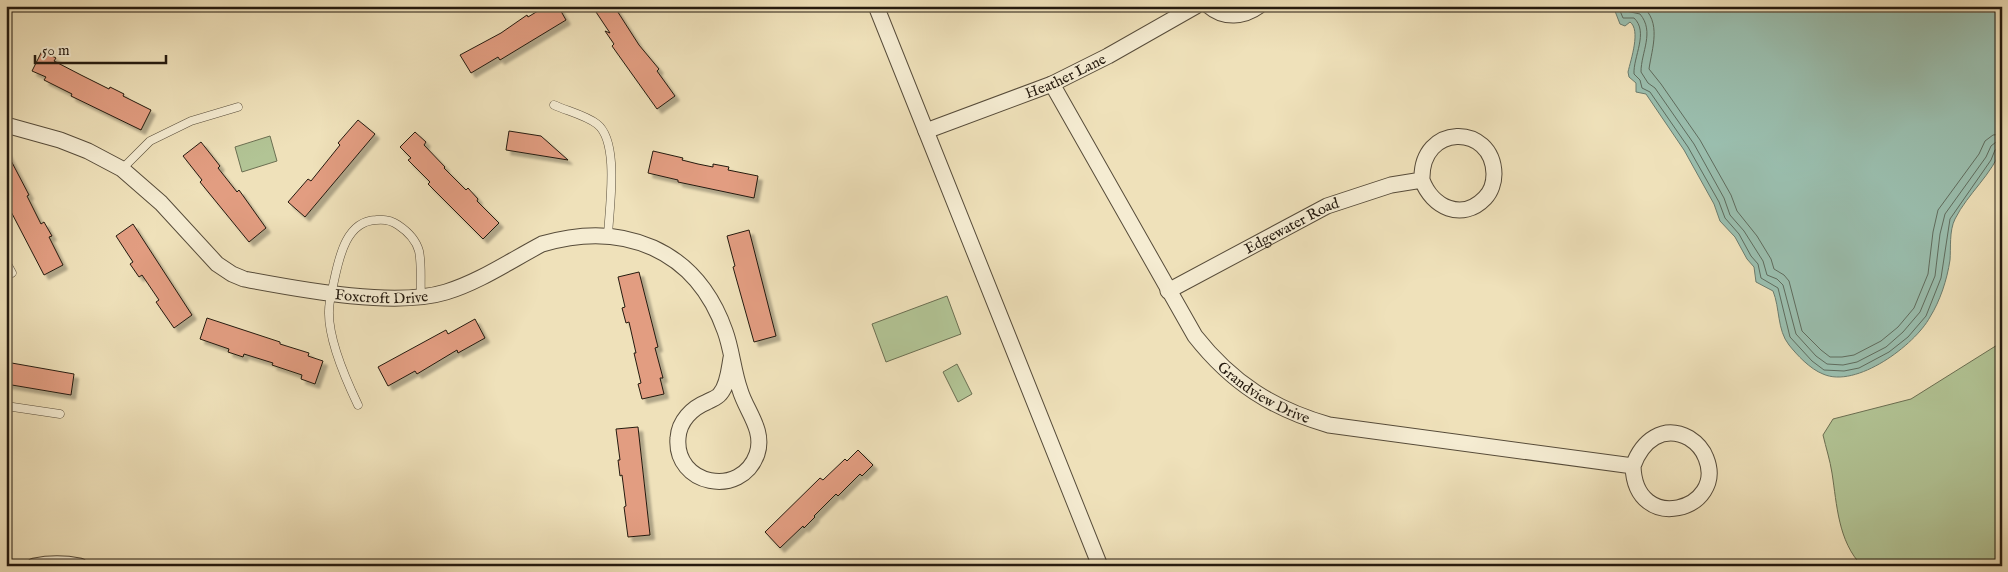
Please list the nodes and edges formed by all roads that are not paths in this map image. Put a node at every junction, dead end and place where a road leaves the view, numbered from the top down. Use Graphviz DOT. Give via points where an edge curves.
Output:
graph roads {
  1 [pos="876,6"];
  2 [pos="1196,6"];
  3 [pos="1210,6"];
  4 [pos="1259,6"];
  5 [pos="1052,84"];
  6 [pos="554,105"];
  7 [pos="238,107"];
  8 [pos="6,125"];
  9 [pos="926,131"];
  10 [pos="122,169"];
  11 [pos="1422,180"];
  12 [pos="608,236"];
  13 [pos="6,262"];
  14 [pos="12,273"];
  15 [pos="1168,290"];
  16 [pos="332,293"];
  17 [pos="421,297"];
  18 [pos="731,358"];
  19 [pos="358,405"];
  20 [pos="6,406"];
  21 [pos="60,414"];
  22 [pos="1633,466"];
  23 [pos="34,566"];
  24 [pos="80,566"];
  25 [pos="1100,566"];
  1 -- 9 [label="street"];
  2 -- 5 [label="street, Heather Lane"];
  3 -- 4 [label="street" via="1227,15 1239,15"];
  5 -- 9 [label="street, Heather Lane"];
  5 -- 15 [label="street, Grandview Drive"];
  6 -- 12 [label="lane" via="598,124 606,137 611,166"];
  7 -- 10 [label="lane" via="191,121 150,140"];
  8 -- 10 [label="street, Foxcroft Drive" via="60,140"];
  9 -- 25 [label="street"];
  10 -- 16 [label="street, Foxcroft Drive" via="154,197 222,269 244,279"];
  11 -- 11 [label="street" via="1433,200 1443,206 1465,209 1485,198 1493,182 1494,165 1483,146 1462,136 1451,137 1440,141 1425,158"];
  11 -- 15 [label="street, Edgewater Road" via="1392,185 1327,206"];
  12 -- 17 [label="street, Foxcroft Drive" via="583,236 542,244 469,283"];
  12 -- 18 [label="street, Foxcroft Drive" via="654,247 689,272 714,306 726,332"];
  13 -- 14 [label="lane"];
  15 -- 22 [label="street, Grandview Drive" via="1195,336 1225,370 1251,391 1289,412 1329,425"];
  16 -- 17 [label="street, Foxcroft Drive"];
  16 -- 17 [label="lane" via="339,256 348,237 363,223 381,220 400,226 415,242 420,261"];
  16 -- 19 [label="lane" via="330,326 344,374"];
  18 -- 18 [label="street, Foxcroft Drive" via="722,393 692,411 679,434 680,453 685,465 701,478 714,482 727,481 744,472 758,449 756,424 742,397"];
  20 -- 21 [label="lane"];
  22 -- 22 [label="street" via="1637,489 1644,499 1666,509 1689,505 1705,488 1709,476 1703,451 1694,441 1670,433 1646,443"];
  23 -- 24 [label="street" via="47,563"];
}
